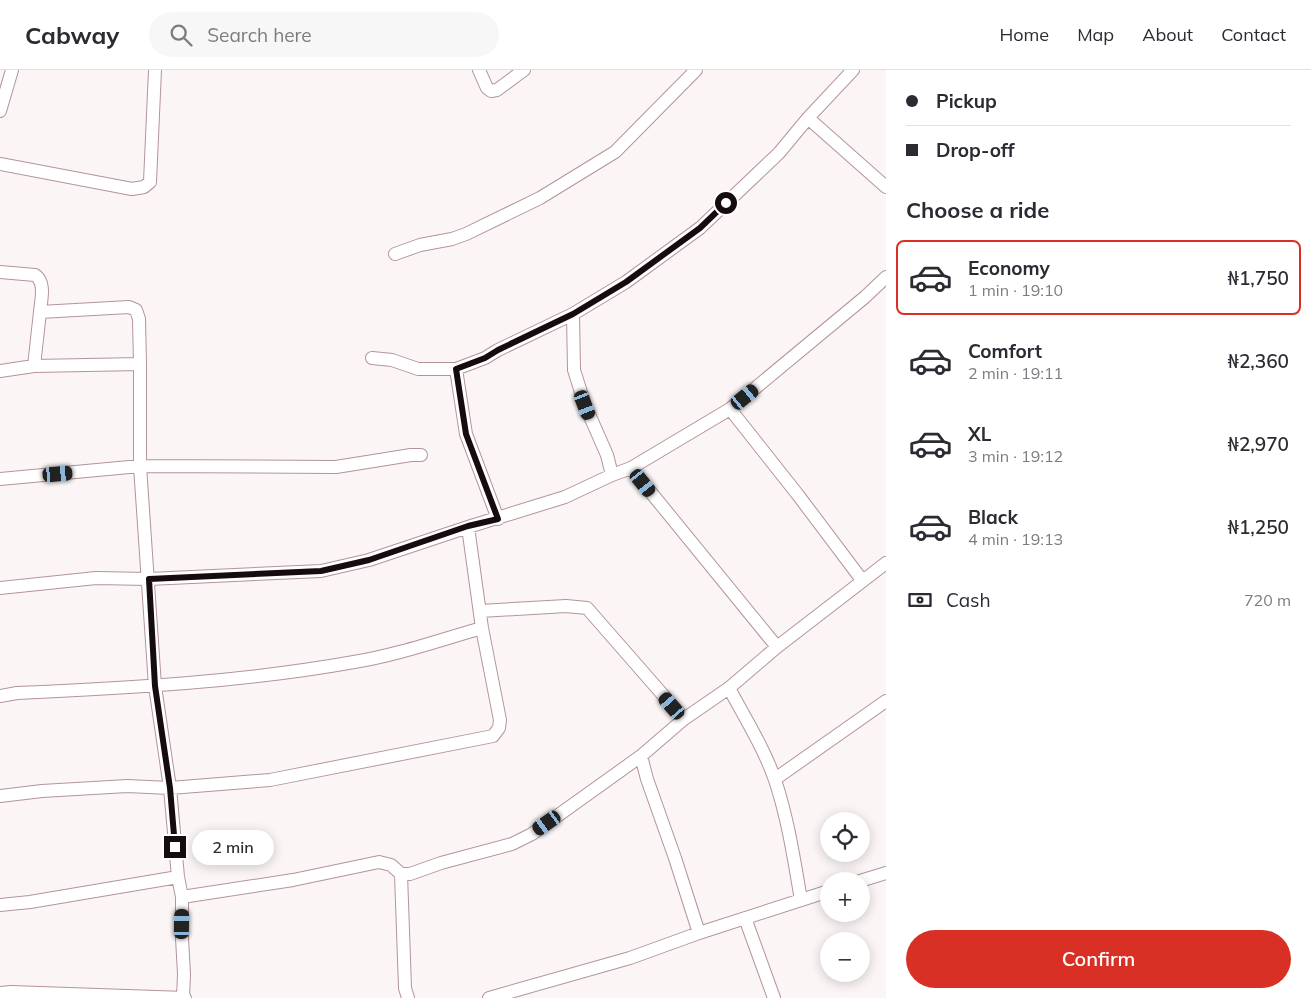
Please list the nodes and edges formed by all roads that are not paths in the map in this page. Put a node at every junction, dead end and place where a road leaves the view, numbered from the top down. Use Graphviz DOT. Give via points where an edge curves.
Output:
graph roads {
  1 [pos="12,70"];
  2 [pos="155,70"];
  3 [pos="479,70"];
  4 [pos="524,70"];
  5 [pos="696,70"];
  6 [pos="853,70"];
  7 [pos="0,112"];
  8 [pos="808,118"];
  9 [pos="0,164"];
  10 [pos="886,187"];
  11 [pos="395,254"];
  12 [pos="0,272"];
  13 [pos="886,277"];
  14 [pos="40,312"];
  15 [pos="573,314"];
  16 [pos="372,358"];
  17 [pos="140,364"];
  18 [pos="34,366"];
  19 [pos="456,369"];
  20 [pos="0,371"];
  21 [pos="730,409"];
  22 [pos="421,455"];
  23 [pos="140,466"];
  24 [pos="631,468"];
  25 [pos="612,475"];
  26 [pos="0,479"];
  27 [pos="498,519"];
  28 [pos="468,526"];
  29 [pos="886,562"];
  30 [pos="149,579"];
  31 [pos="862,580"];
  32 [pos="0,588"];
  33 [pos="480,611"];
  34 [pos="482,628"];
  35 [pos="777,647"];
  36 [pos="155,686"];
  37 [pos="729,688"];
  38 [pos="0,696"];
  39 [pos="886,701"];
  40 [pos="684,720"];
  41 [pos="641,756"];
  42 [pos="775,779"];
  43 [pos="170,788"];
  44 [pos="0,796"];
  45 [pos="886,873"];
  46 [pos="400,874"];
  47 [pos="178,877"];
  48 [pos="870,878"];
  49 [pos="820,894"];
  50 [pos="182,897"];
  51 [pos="801,900"];
  52 [pos="0,904"];
  53 [pos="745,918"];
  54 [pos="699,933"];
  55 [pos="0,993"];
  56 [pos="184,998"];
  57 [pos="408,998"];
  58 [pos="489,998"];
  59 [pos="774,998"];
  1 -- 7 [label="street"];
  2 -- 9 [label="street" via="150,182 144,187 132,189"];
  3 -- 4 [label="street" via="491,90 497,90"];
  5 -- 11 [label="street" via="615,152 540,198 466,234"];
  6 -- 8 [label="street"];
  8 -- 10 [label="street"];
  8 -- 15 [label="street" via="779,153 700,228 626,282"];
  12 -- 14 [label="street" via="39,278 42,283"];
  13 -- 21 [label="street"];
  14 -- 17 [label="street" via="129,307 136,310"];
  14 -- 18 [label="street"];
  15 -- 19 [label="street"];
  15 -- 25 [label="street" via="574,370"];
  16 -- 19 [label="street" via="392,360 418,369"];
  17 -- 18 [label="street"];
  17 -- 23 [label="street"];
  18 -- 20 [label="street"];
  19 -- 27 [label="street" via="466,434"];
  21 -- 24 [label="street"];
  21 -- 31 [label="street"];
  22 -- 23 [label="street" via="336,467"];
  23 -- 26 [label="street"];
  23 -- 30 [label="street"];
  24 -- 25 [label="street"];
  24 -- 35 [label="street"];
  25 -- 27 [label="street" via="566,497"];
  27 -- 28 [label="street"];
  28 -- 30 [label="street" via="369,560 321,571"];
  28 -- 33 [label="street"];
  29 -- 31 [label="street"];
  30 -- 32 [label="street" via="96,578"];
  30 -- 36 [label="street"];
  31 -- 35 [label="street"];
  33 -- 34 [label="street"];
  33 -- 40 [label="street" via="566,606 586,608"];
  34 -- 36 [label="street" via="353,662 252,677"];
  34 -- 43 [label="street" via="500,720 494,736 270,780"];
  35 -- 37 [label="street"];
  36 -- 38 [label="street"];
  36 -- 43 [label="street"];
  37 -- 40 [label="street"];
  37 -- 42 [label="street"];
  39 -- 42 [label="street"];
  40 -- 41 [label="street"];
  41 -- 46 [label="street" via="532,834 512,844 410,874"];
  41 -- 54 [label="street"];
  42 -- 51 [label="street" via="788,824"];
  43 -- 44 [label="street" via="127,786"];
  43 -- 47 [label="street"];
  45 -- 48 [label="street"];
  46 -- 50 [label="street" via="391,865 380,862 293,880"];
  46 -- 57 [label="street"];
  47 -- 50 [label="street"];
  47 -- 52 [label="street" via="30,902"];
  49 -- 51 [label="street"];
  50 -- 56 [label="street"];
  51 -- 53 [label="street"];
  53 -- 54 [label="street"];
  53 -- 59 [label="street"];
  54 -- 58 [label="street" via="630,958"];
  55 -- 56 [label="street"];
}
